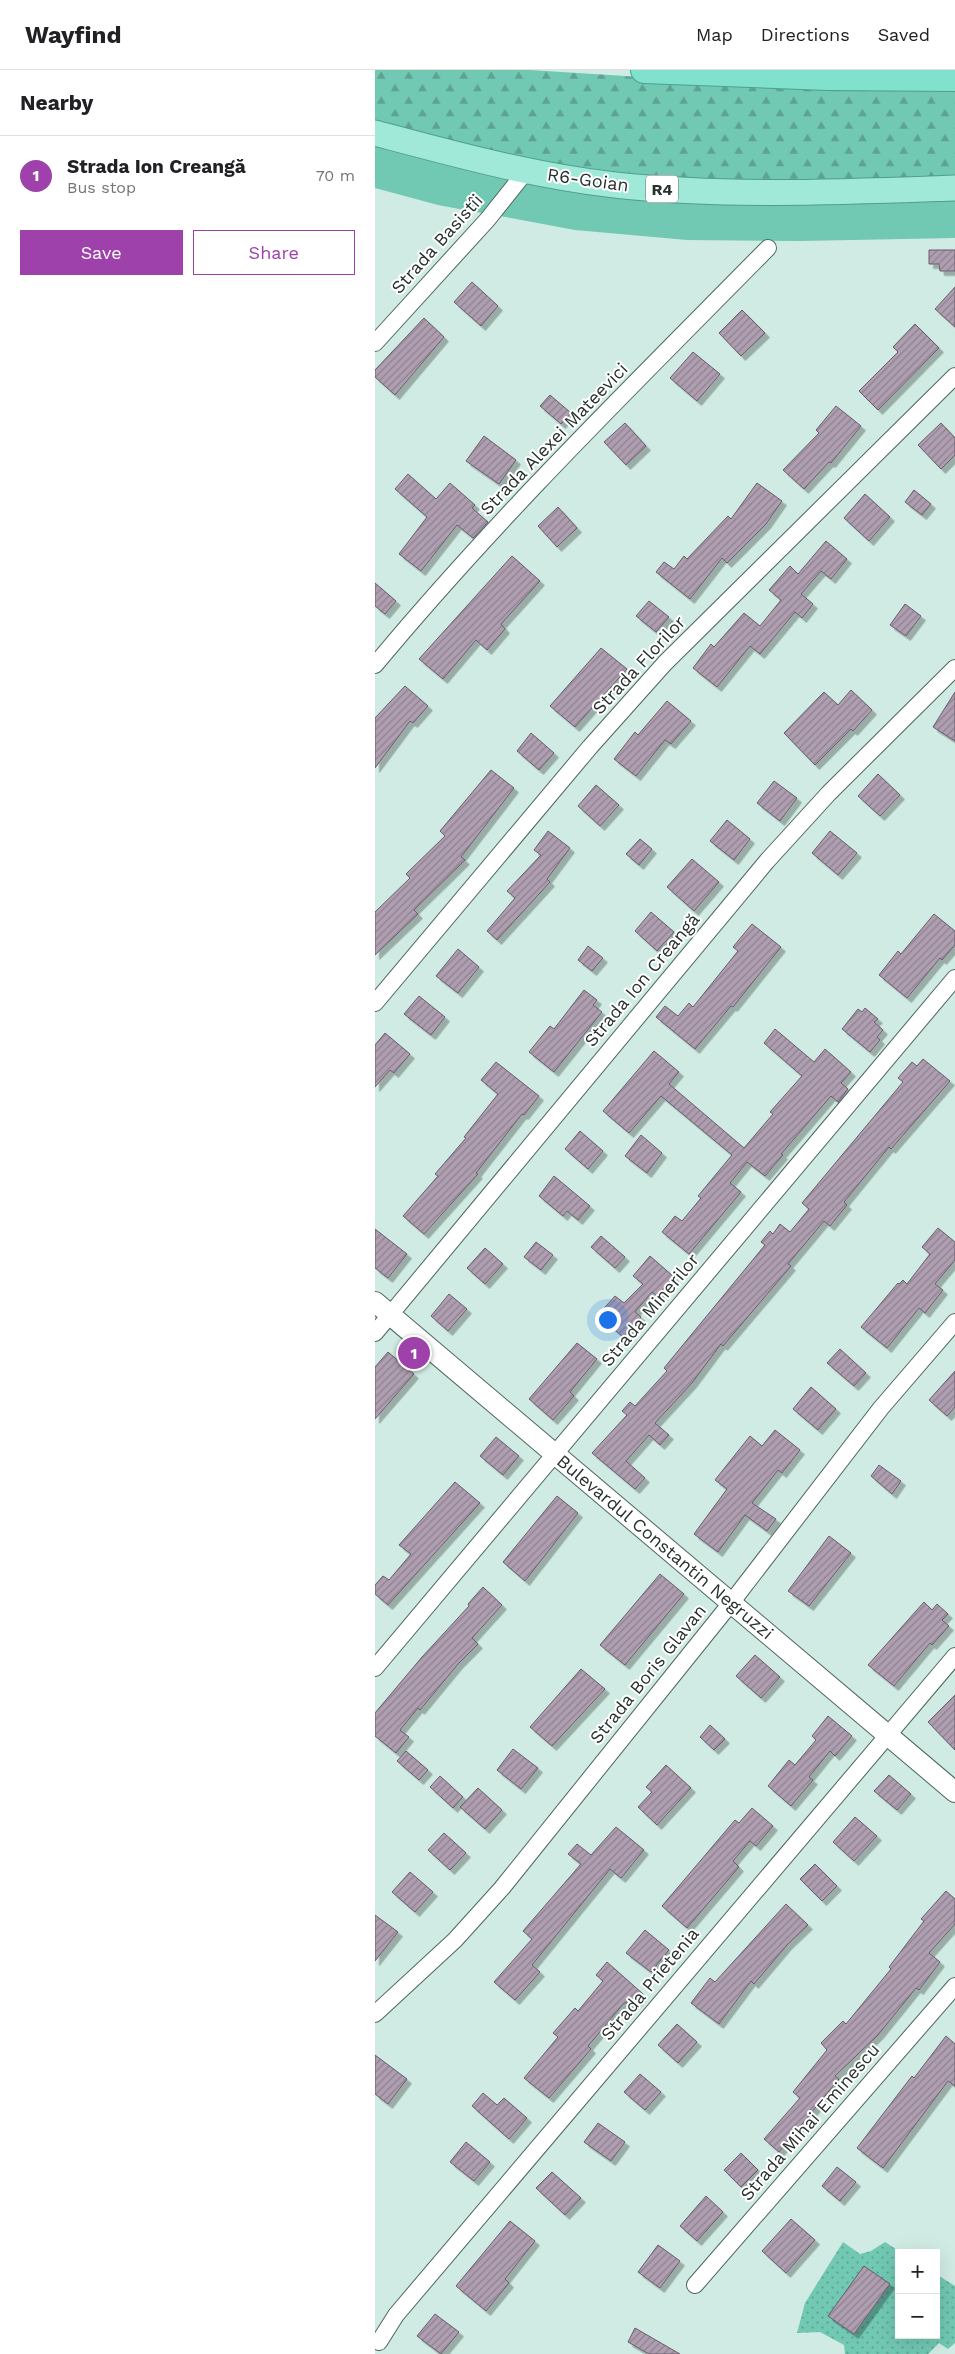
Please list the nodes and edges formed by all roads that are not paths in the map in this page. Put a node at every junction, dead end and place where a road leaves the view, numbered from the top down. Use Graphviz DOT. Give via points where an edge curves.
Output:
graph roads {
  1 [pos="644,70"];
  2 [pos="955,78"];
  3 [pos="375,133"];
  4 [pos="527,170"];
  5 [pos="955,188"];
  6 [pos="768,248"];
  7 [pos="375,343"];
  8 [pos="955,376"];
  9 [pos="375,665"];
  10 [pos="955,668"];
  11 [pos="955,978"];
  12 [pos="375,1003"];
  13 [pos="375,1302"];
  14 [pos="390,1315"];
  15 [pos="955,1322"];
  16 [pos="375,1333"];
  17 [pos="556,1454"];
  18 [pos="731,1603"];
  19 [pos="955,1656"];
  20 [pos="375,1668"];
  21 [pos="887,1736"];
  22 [pos="955,1792"];
  23 [pos="955,1986"];
  24 [pos="375,2014"];
  25 [pos="695,2285"];
  26 [pos="379,2342"];
  1 -- 2 [label="highway"];
  3 -- 4 [label="main road, R6-Goian / R4"];
  4 -- 5 [label="main road, R6-Goian / R4" via="614,185 695,191"];
  4 -- 7 [label="street, Strada Basistîi" via="488,219"];
  6 -- 9 [label="street, Strada Alexei Mateevici" via="509,512 433,594"];
  8 -- 12 [label="street, Strada Florilor" via="665,663 590,747"];
  10 -- 14 [label="street, Strada Ion Creangă" via="829,793 767,861"];
  11 -- 17 [label="street, Strada Minerilor"];
  13 -- 14 [label="street, Bulevardul Constantin Negruzzi"];
  14 -- 16 [label="street, Strada Ion Creangă"];
  14 -- 17 [label="street, Bulevardul Constantin Negruzzi"];
  15 -- 18 [label="street, Strada Boris Glavan" via="881,1408"];
  17 -- 18 [label="street, Bulevardul Constantin Negruzzi"];
  17 -- 20 [label="street, Strada Minerilor"];
  18 -- 21 [label="street, Bulevardul Constantin Negruzzi"];
  18 -- 24 [label="street, Strada Boris Glavan" via="502,1888 455,1940"];
  19 -- 21 [label="street, Strada Prietenia"];
  21 -- 22 [label="street, Bulevardul Constantin Negruzzi"];
  21 -- 26 [label="street, Strada Prietenia" via="396,2315"];
  23 -- 25 [label="street, Strada Mihai Eminescu"];
}
